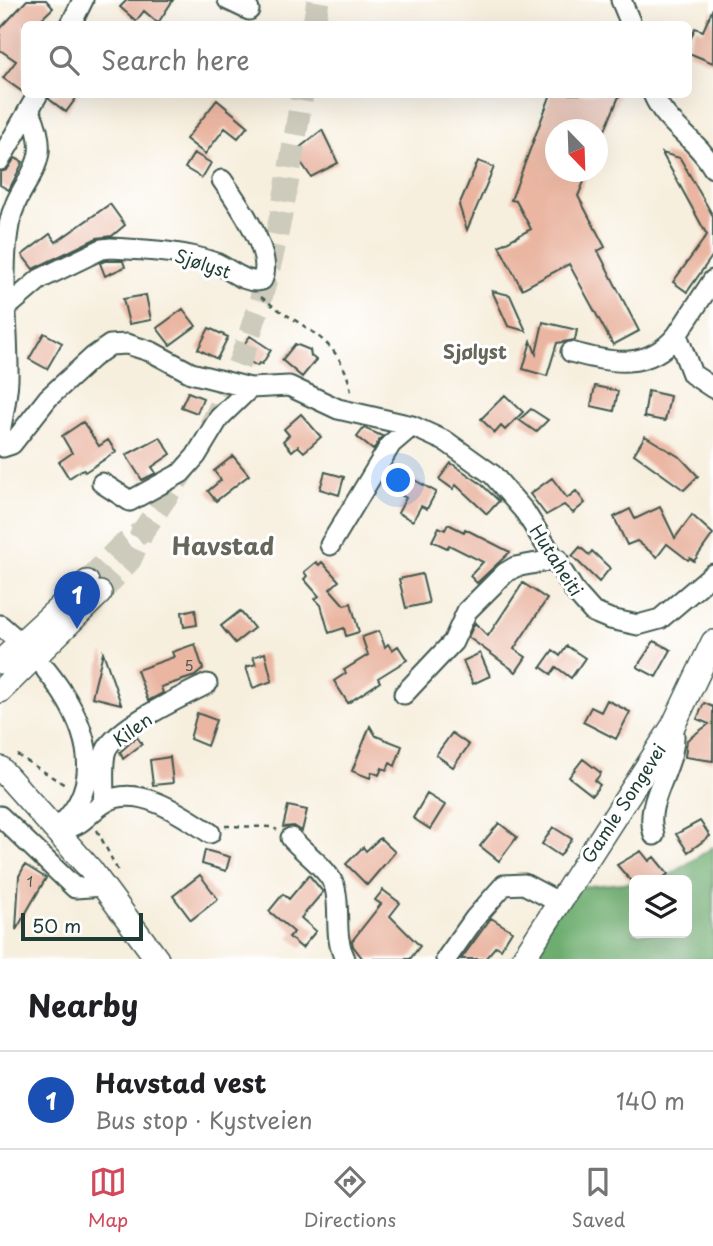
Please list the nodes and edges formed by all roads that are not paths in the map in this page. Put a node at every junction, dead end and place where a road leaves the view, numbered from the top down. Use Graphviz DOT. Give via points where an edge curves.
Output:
graph roads {
  1 [pos="83,0"];
  2 [pos="228,0"];
  3 [pos="621,0"];
  4 [pos="249,10"];
  5 [pos="72,21"];
  6 [pos="630,21"];
  7 [pos="655,98"];
  8 [pos="34,103"];
  9 [pos="0,160"];
  10 [pos="713,168"];
  11 [pos="222,180"];
  12 [pos="713,280"];
  13 [pos="5,304"];
  14 [pos="677,335"];
  15 [pos="571,352"];
  16 [pos="250,388"];
  17 [pos="713,388"];
  18 [pos="412,426"];
  19 [pos="0,433"];
  20 [pos="0,444"];
  21 [pos="102,483"];
  22 [pos="330,545"];
  23 [pos="558,559"];
  24 [pos="713,574"];
  25 [pos="0,625"];
  26 [pos="16,639"];
  27 [pos="713,642"];
  28 [pos="0,662"];
  29 [pos="46,670"];
  30 [pos="207,684"];
  31 [pos="0,691"];
  32 [pos="404,694"];
  33 [pos="673,726"];
  34 [pos="6,760"];
  35 [pos="0,782"];
  36 [pos="103,803"];
  37 [pos="36,810"];
  38 [pos="0,816"];
  39 [pos="56,831"];
  40 [pos="210,833"];
  41 [pos="654,835"];
  42 [pos="291,838"];
  43 [pos="113,881"];
  44 [pos="558,902"];
  45 [pos="157,959"];
  46 [pos="345,959"];
  47 [pos="446,959"];
  48 [pos="523,959"];
  1 -- 5 [label="street"];
  2 -- 4 [label="street"];
  3 -- 6 [label="street"];
  7 -- 10 [label="street" via="664,116"];
  8 -- 9 [label="street"];
  8 -- 13 [label="street" via="41,152 9,227"];
  11 -- 13 [label="street, Sjølyst" via="241,207 264,258 267,271 262,280 250,281 218,264 179,252 102,248 40,279"];
  12 -- 14 [label="street"];
  13 -- 19 [label="street" via="8,380"];
  14 -- 15 [label="street" via="650,358 634,362 606,362"];
  14 -- 17 [label="street" via="692,374"];
  16 -- 18 [label="street, Hutaheiti" via="289,386 329,405"];
  16 -- 20 [label="street, Hutaheiti" via="201,376 140,347 110,345 48,398 12,444"];
  16 -- 21 [label="street" via="219,418 181,472 130,501"];
  18 -- 22 [label="street" via="391,444"];
  18 -- 23 [label="street, Hutaheiti" via="447,442 493,475"];
  23 -- 24 [label="street, Hutaheiti" via="576,593 593,612 638,625 660,619"];
  23 -- 32 [label="street" via="505,573 467,611 453,642"];
  25 -- 26 [label="street"];
  27 -- 33 [label="main road, Gamle Songevei"];
  28 -- 31 [label="main road" via="93,587"];
  29 -- 39 [label="street" via="72,708 89,770 79,802"];
  30 -- 36 [label="street, Kilen" via="112,739 105,752"];
  33 -- 41 [label="street" via="676,736 651,816"];
  33 -- 44 [label="main road, Gamle Songevei"];
  34 -- 37 [label="main road"];
  35 -- 37 [label="main road"];
  36 -- 39 [label="street" via="75,827"];
  36 -- 40 [label="street" via="118,796 148,801"];
  37 -- 39 [label="main road"];
  38 -- 43 [label="street" via="75,888"];
  39 -- 43 [label="main road"];
  42 -- 46 [label="street" via="335,889 336,932"];
  43 -- 45 [label="main road"];
  44 -- 47 [label="street" via="524,884 504,885"];
  44 -- 48 [label="main road, Gamle Songevei"];
}
